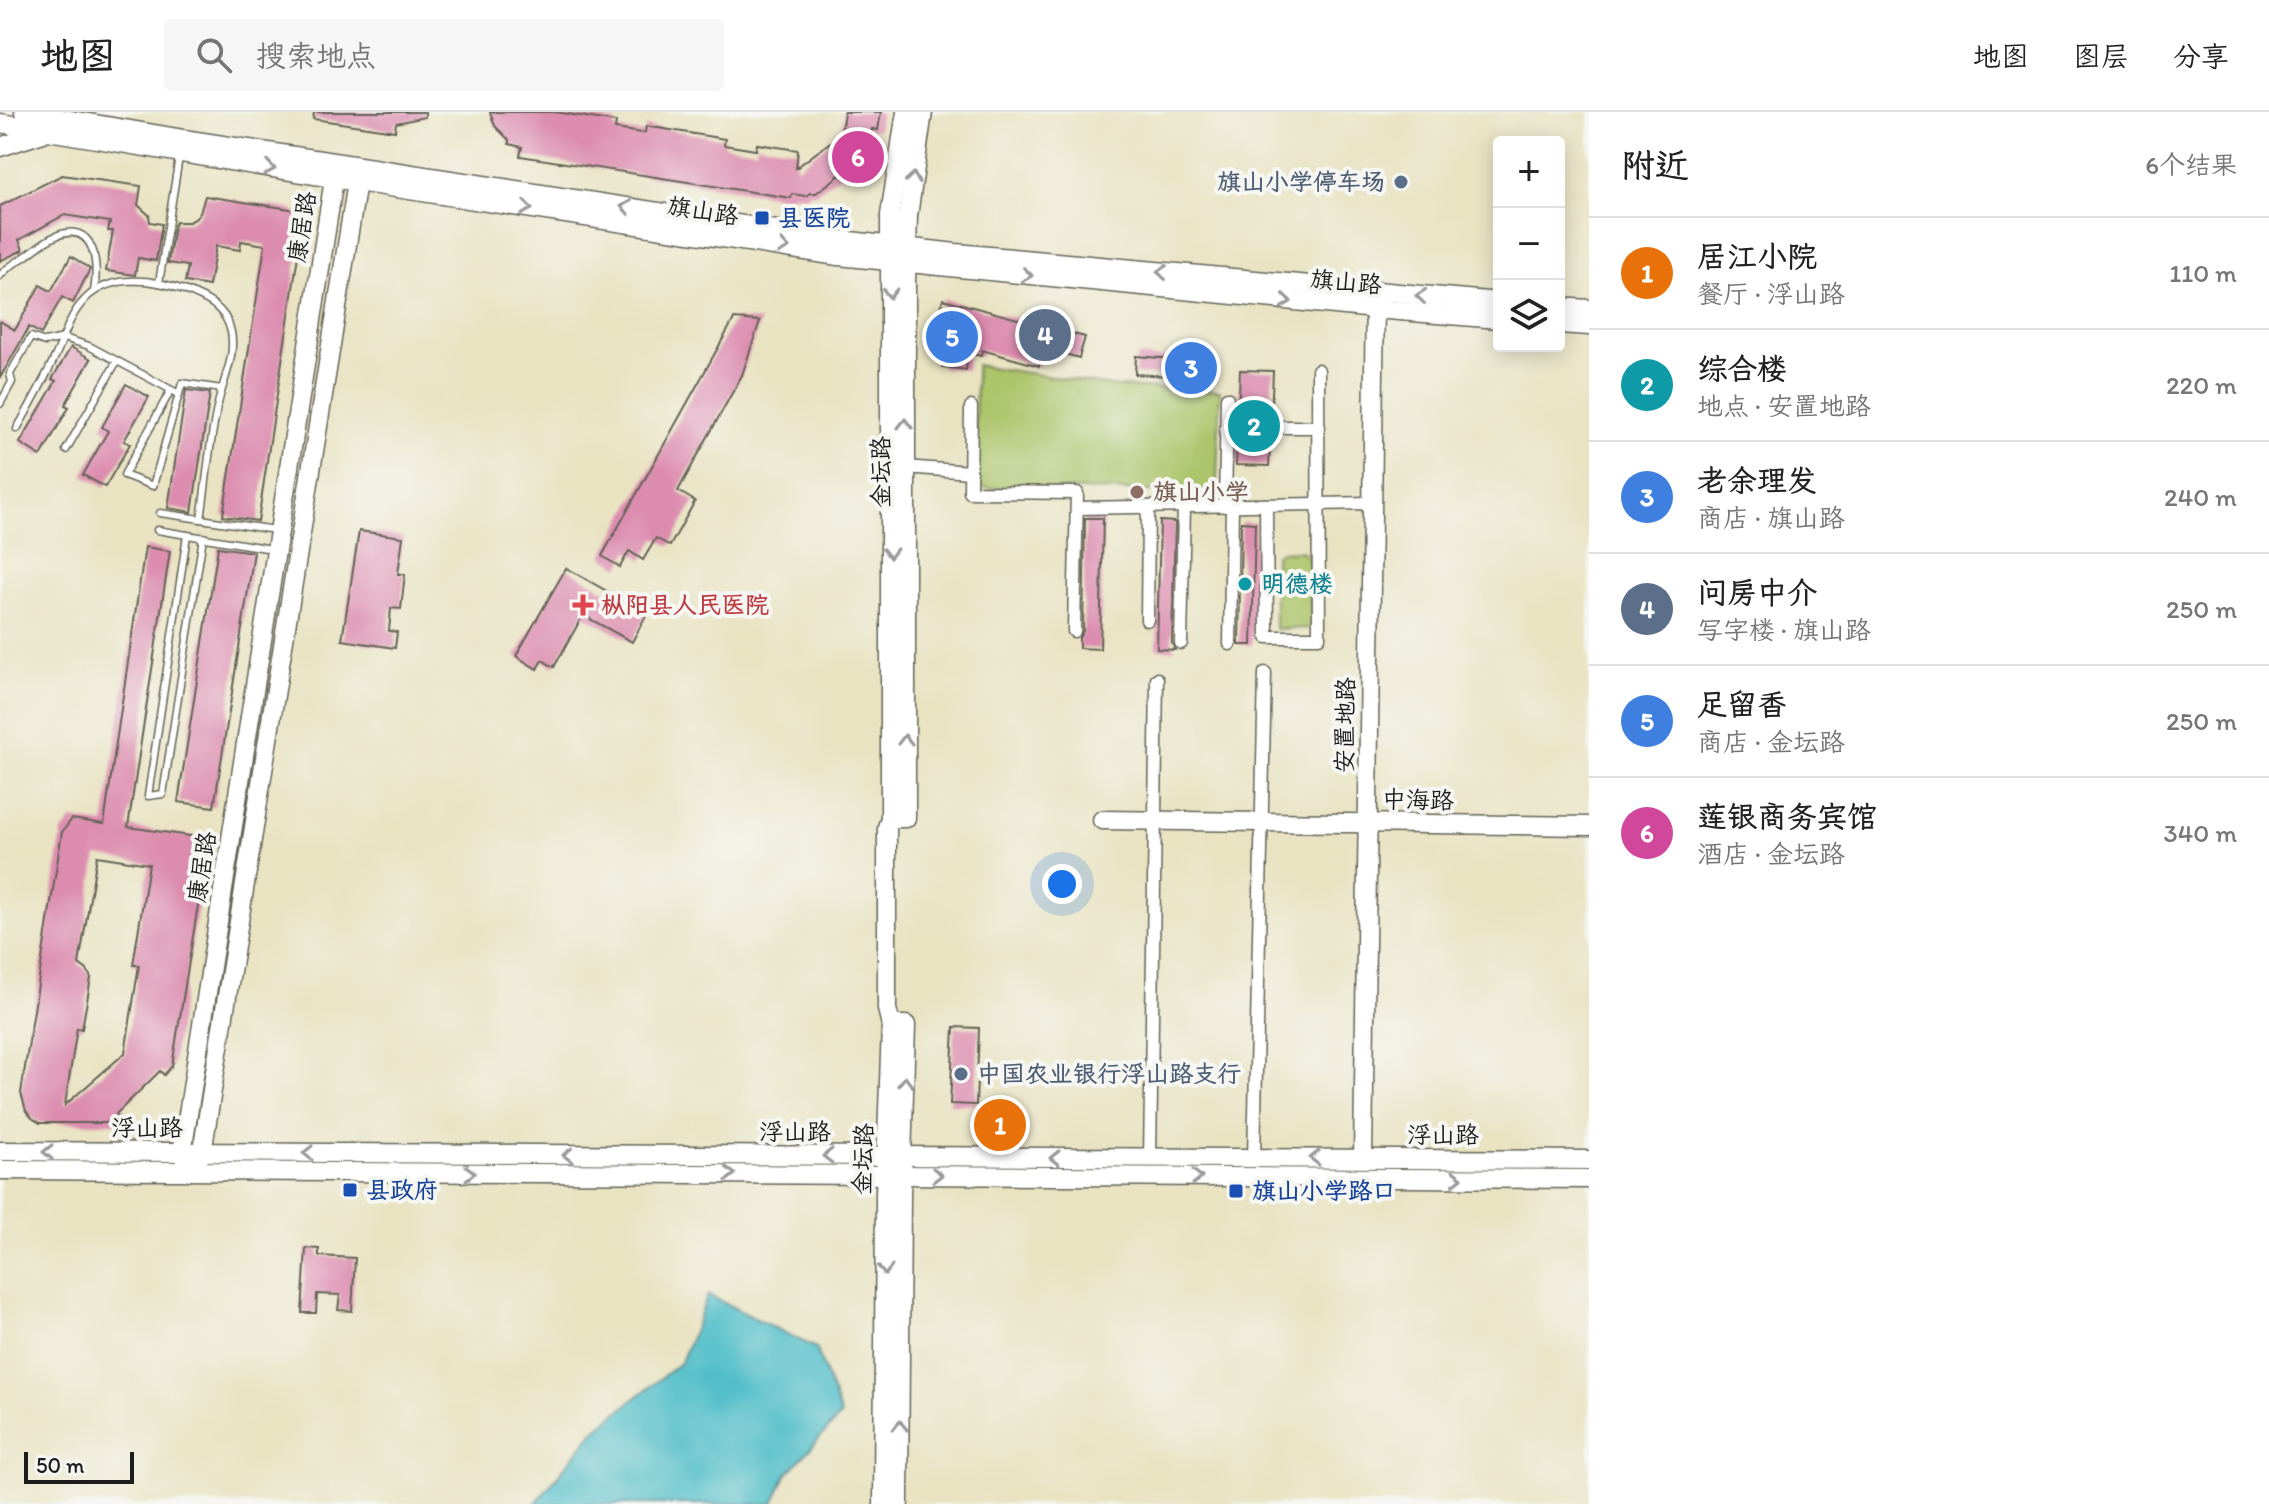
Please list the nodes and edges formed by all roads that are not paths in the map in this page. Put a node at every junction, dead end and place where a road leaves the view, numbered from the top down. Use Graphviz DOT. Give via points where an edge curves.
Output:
graph roads {
  1 [pos="906,112"];
  2 [pos="923,112"];
  3 [pos="39,118"];
  4 [pos="0,123"];
  5 [pos="0,147"];
  6 [pos="180,153"];
  7 [pos="349,165"];
  8 [pos="334,179"];
  9 [pos="357,182"];
  10 [pos="898,254"];
  11 [pos="0,276"];
  12 [pos="159,283"];
  13 [pos="94,291"];
  14 [pos="1375,301"];
  15 [pos="1493,302"];
  16 [pos="1565,307"];
  17 [pos="1589,309"];
  18 [pos="1493,318"];
  19 [pos="1565,324"];
  20 [pos="1589,326"];
  21 [pos="64,338"];
  22 [pos="117,361"];
  23 [pos="1318,370"];
  24 [pos="222,389"];
  25 [pos="171,390"];
  26 [pos="179,394"];
  27 [pos="1227,398"];
  28 [pos="0,404"];
  29 [pos="971,407"];
  30 [pos="1282,427"];
  31 [pos="1319,427"];
  32 [pos="17,429"];
  33 [pos="66,450"];
  34 [pos="905,467"];
  35 [pos="970,472"];
  36 [pos="1372,503"];
  37 [pos="1318,504"];
  38 [pos="1266,505"];
  39 [pos="1184,506"];
  40 [pos="1228,506"];
  41 [pos="1148,507"];
  42 [pos="1077,508"];
  43 [pos="160,513"];
  44 [pos="191,518"];
  45 [pos="201,519"];
  46 [pos="157,530"];
  47 [pos="188,535"];
  48 [pos="203,537"];
  49 [pos="277,540"];
  50 [pos="176,609"];
  51 [pos="192,611"];
  52 [pos="1147,620"];
  53 [pos="1074,631"];
  54 [pos="1181,643"];
  55 [pos="1230,644"];
  56 [pos="167,667"];
  57 [pos="183,669"];
  58 [pos="1265,673"];
  59 [pos="1157,679"];
  60 [pos="157,734"];
  61 [pos="172,736"];
  62 [pos="898,818"];
  63 [pos="1102,820"];
  64 [pos="1155,821"];
  65 [pos="1262,822"];
  66 [pos="1368,823"];
  67 [pos="1589,826"];
  68 [pos="0,1151"];
  69 [pos="182,1153"];
  70 [pos="202,1153"];
  71 [pos="1150,1158"];
  72 [pos="1254,1158"];
  73 [pos="1363,1158"];
  74 [pos="1589,1160"];
  75 [pos="895,1166"];
  76 [pos="0,1170"];
  77 [pos="190,1171"];
  78 [pos="1589,1179"];
  79 [pos="883,1504"];
  80 [pos="899,1504"];
  1 -- 10 [label="main road, 金坛路" via="890,215"];
  10 -- 2 [label="main road, 金坛路, one-way"];
  3 -- 4 [label="main road, 旗山路"];
  3 -- 5 [label="main road"];
  3 -- 6 [label="main road, 旗山路"];
  3 -- 7 [label="main road, 旗山路"];
  6 -- 8 [label="main road, 旗山路, one-way"];
  6 -- 12 [label="lane"];
  7 -- 8 [label="main road, 康居路"];
  7 -- 9 [label="main road"];
  10 -- 7 [label="main road, 旗山路, one-way"];
  8 -- 9 [label="main road, 旗山路"];
  8 -- 49 [label="main road, 康居路"];
  9 -- 10 [label="main road, 旗山路, one-way" via="838,256"];
  9 -- 70 [label="main road, 康居路"];
  10 -- 14 [label="main road, 旗山路"];
  34 -- 10 [label="main road, 金坛路, one-way"];
  10 -- 62 [label="main road, 金坛路, one-way"];
  11 -- 13 [label="lane" via="47,240 73,233 93,246"];
  12 -- 13 [label="lane" via="125,281"];
  12 -- 24 [label="lane" via="200,296 227,319 232,349"];
  13 -- 21 [label="lane" via="81,303"];
  15 -- 14 [label="main road, 旗山路, one-way"];
  14 -- 18 [label="main road, 旗山路"];
  14 -- 36 [label="main road, 安置地路"];
  16 -- 17 [label="main road"];
  19 -- 20 [label="main road"];
  21 -- 22 [label="lane"];
  21 -- 28 [label="lane" via="45,342 31,337"];
  21 -- 32 [label="lane"];
  22 -- 25 [label="lane"];
  22 -- 33 [label="lane"];
  23 -- 31 [label="street"];
  24 -- 26 [label="lane" via="182,383"];
  24 -- 45 [label="lane"];
  25 -- 26 [label="lane"];
  25 -- 26 [label="lane" via="124,475 153,486"];
  27 -- 40 [label="street"];
  29 -- 35 [label="street"];
  30 -- 31 [label="street"];
  31 -- 37 [label="street"];
  34 -- 35 [label="street"];
  62 -- 34 [label="main road, 金坛路, one-way"];
  35 -- 42 [label="street" via="970,492 1077,493"];
  36 -- 37 [label="street"];
  36 -- 66 [label="main road, 安置地路"];
  37 -- 38 [label="street"];
  37 -- 38 [label="street" via="1319,637 1267,637"];
  38 -- 40 [label="street"];
  39 -- 40 [label="street"];
  39 -- 41 [label="street"];
  39 -- 54 [label="street"];
  40 -- 55 [label="street"];
  41 -- 42 [label="street"];
  41 -- 52 [label="street"];
  42 -- 53 [label="street"];
  43 -- 44 [label="lane"];
  44 -- 45 [label="lane"];
  44 -- 47 [label="lane"];
  45 -- 49 [label="lane"];
  46 -- 47 [label="lane"];
  47 -- 48 [label="lane"];
  47 -- 50 [label="lane"];
  48 -- 49 [label="lane"];
  48 -- 51 [label="lane"];
  49 -- 69 [label="main road, 康居路"];
  50 -- 51 [label="lane"];
  50 -- 56 [label="lane"];
  51 -- 57 [label="lane"];
  56 -- 57 [label="lane"];
  56 -- 60 [label="lane"];
  57 -- 61 [label="lane"];
  58 -- 65 [label="street"];
  59 -- 64 [label="street"];
  60 -- 61 [label="lane"];
  60 -- 61 [label="lane" via="148,796 163,794"];
  62 -- 75 [label="main road, 金坛路" via="887,827 887,1009 898,1025"];
  63 -- 64 [label="main road, 中海路"];
  64 -- 65 [label="main road, 中海路"];
  64 -- 71 [label="street"];
  65 -- 66 [label="main road, 中海路"];
  65 -- 72 [label="street"];
  66 -- 67 [label="main road, 中海路"];
  66 -- 73 [label="main road, 安置地路"];
  69 -- 68 [label="main road, 浮山路, one-way"];
  69 -- 70 [label="main road, 浮山路"];
  69 -- 77 [label="main road"];
  75 -- 70 [label="main road, 浮山路, one-way"];
  70 -- 77 [label="main road, 康居路"];
  71 -- 72 [label="main road, 浮山路"];
  71 -- 75 [label="main road, 浮山路, one-way"];
  73 -- 72 [label="main road, 浮山路, one-way"];
  73 -- 74 [label="main road, 浮山路"];
  77 -- 75 [label="main road, 浮山路, one-way"];
  75 -- 78 [label="main road, 浮山路, one-way"];
  75 -- 79 [label="main road, 金坛路, one-way"];
  80 -- 75 [label="main road, 金坛路, one-way"];
  76 -- 77 [label="main road, 浮山路"];
}
